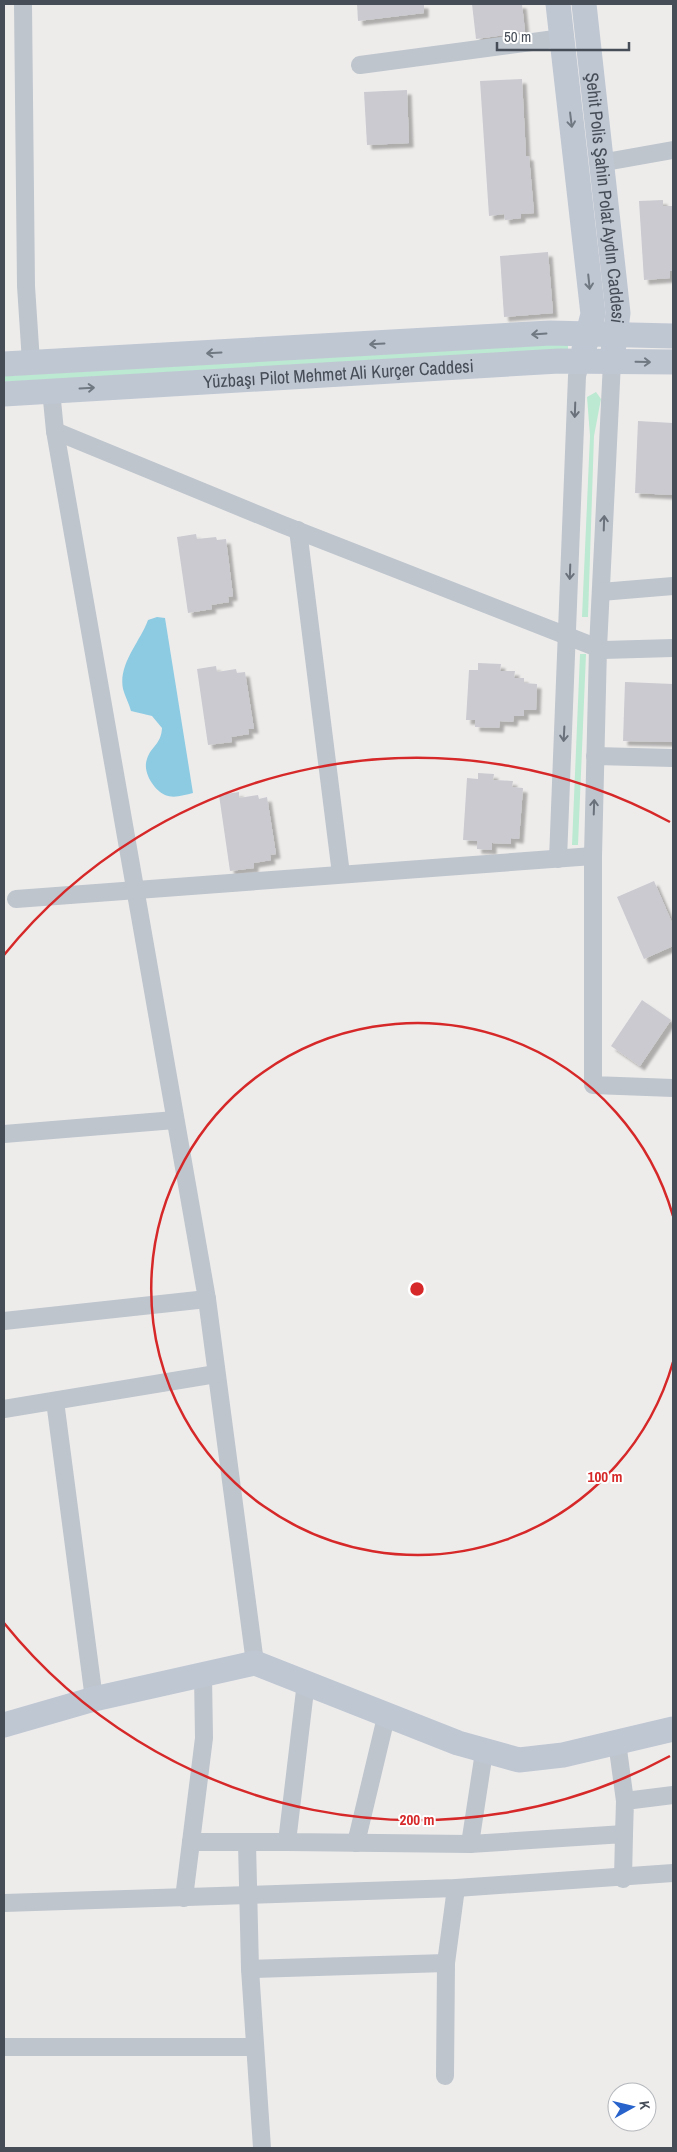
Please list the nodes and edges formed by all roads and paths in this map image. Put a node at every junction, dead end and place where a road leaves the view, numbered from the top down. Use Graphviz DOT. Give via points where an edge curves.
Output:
graph roads {
  1 [pos="22,4"];
  2 [pos="558,4"];
  3 [pos="584,4"];
  4 [pos="562,38"];
  5 [pos="360,65"];
  6 [pos="673,150"];
  7 [pos="600,163"];
  8 [pos="588,334"];
  9 [pos="615,335"];
  10 [pos="673,336"];
  11 [pos="580,361"];
  12 [pos="31,362"];
  13 [pos="612,362"];
  14 [pos="673,362"];
  15 [pos="4,364"];
  16 [pos="51,390"];
  17 [pos="4,394"];
  18 [pos="55,431"];
  19 [pos="298,530"];
  20 [pos="673,586"];
  21 [pos="601,592"];
  22 [pos="568,635"];
  23 [pos="598,648"];
  24 [pos="673,648"];
  25 [pos="595,756"];
  26 [pos="673,758"];
  27 [pos="593,856"];
  28 [pos="558,859"];
  29 [pos="341,874"];
  30 [pos="135,891"];
  31 [pos="16,899"];
  32 [pos="673,1088"];
  33 [pos="175,1120"];
  34 [pos="4,1134"];
  35 [pos="207,1299"];
  36 [pos="4,1321"];
  37 [pos="216,1374"];
  38 [pos="55,1401"];
  39 [pos="4,1409"];
  40 [pos="255,1663"];
  41 [pos="202,1675"];
  42 [pos="306,1682"];
  43 [pos="94,1699"];
  44 [pos="387,1713"];
  45 [pos="4,1725"];
  46 [pos="673,1729"];
  47 [pos="617,1742"];
  48 [pos="484,1752"];
  49 [pos="673,1795"];
  50 [pos="625,1801"];
  51 [pos="624,1834"];
  52 [pos="191,1842"];
  53 [pos="287,1842"];
  54 [pos="247,1843"];
  55 [pos="356,1843"];
  56 [pos="470,1844"];
  57 [pos="673,1873"];
  58 [pos="622,1879"];
  59 [pos="456,1888"];
  60 [pos="249,1894"];
  61 [pos="184,1898"];
  62 [pos="4,1903"];
  63 [pos="446,1963"];
  64 [pos="250,1969"];
  65 [pos="4,2047"];
  66 [pos="254,2047"];
  67 [pos="445,2076"];
  68 [pos="262,2148"];
  1 -- 12 [label="street" via="26,286"];
  2 -- 4 [label="main road, Şehit Polis Şahin Polat Aydın Caddesi"];
  3 -- 7 [label="main road, Şehit Polis Şahin Polat Aydın Caddesi"];
  4 -- 5 [label="street"];
  4 -- 8 [label="main road, Şehit Polis Şahin Polat Aydın Caddesi, one-way" via="593,314"];
  6 -- 7 [label="street"];
  7 -- 9 [label="main road, Şehit Polis Şahin Polat Aydın Caddesi" via="618,313"];
  8 -- 9 [label="main road, Yüzbaşı Pilot Mehmet Ali Kurçer Caddesi"];
  8 -- 11 [label="main road, Şehit Polis Şahin Polat Aydın Caddesi"];
  8 -- 12 [label="main road, Yüzbaşı Pilot Mehmet Ali Kurçer Caddesi, one-way" via="550,333"];
  9 -- 10 [label="main road, Yüzbaşı Pilot Mehmet Ali Kurçer Caddesi"];
  9 -- 13 [label="main road, Şehit Polis Şahin Polat Aydın Caddesi"];
  11 -- 13 [label="main road, Yüzbaşı Pilot Mehmet Ali Kurçer Caddesi"];
  16 -- 11 [label="main road, Yüzbaşı Pilot Mehmet Ali Kurçer Caddesi, one-way"];
  11 -- 22 [label="street, one-way"];
  12 -- 15 [label="main road, Yüzbaşı Pilot Mehmet Ali Kurçer Caddesi"];
  13 -- 14 [label="main road, Yüzbaşı Pilot Mehmet Ali Kurçer Caddesi, one-way"];
  21 -- 13 [label="street, one-way"];
  16 -- 17 [label="main road, Yüzbaşı Pilot Mehmet Ali Kurçer Caddesi"];
  16 -- 18 [label="street"];
  18 -- 19 [label="street"];
  18 -- 30 [label="street"];
  19 -- 22 [label="street"];
  19 -- 29 [label="street"];
  20 -- 21 [label="street"];
  21 -- 23 [label="street"];
  22 -- 23 [label="street"];
  22 -- 28 [label="street, one-way"];
  23 -- 24 [label="street"];
  23 -- 25 [label="street"];
  25 -- 26 [label="street"];
  27 -- 25 [label="street, one-way"];
  27 -- 28 [label="street"];
  27 -- 32 [label="street" via="593,1085"];
  28 -- 29 [label="street"];
  29 -- 30 [label="street"];
  30 -- 31 [label="street"];
  30 -- 33 [label="street"];
  33 -- 34 [label="street"];
  33 -- 35 [label="street"];
  35 -- 36 [label="street"];
  35 -- 37 [label="street"];
  37 -- 38 [label="street"];
  37 -- 40 [label="street"];
  38 -- 39 [label="street"];
  38 -- 43 [label="street"];
  40 -- 41 [label="main road"];
  40 -- 42 [label="main road"];
  41 -- 43 [label="main road"];
  41 -- 52 [label="street" via="204,1738"];
  42 -- 44 [label="main road"];
  42 -- 53 [label="street"];
  43 -- 45 [label="main road"];
  44 -- 48 [label="main road"];
  44 -- 55 [label="street"];
  46 -- 47 [label="main road"];
  47 -- 48 [label="main road" via="562,1755 519,1760"];
  47 -- 50 [label="street"];
  48 -- 56 [label="street"];
  49 -- 50 [label="street"];
  50 -- 51 [label="street"];
  51 -- 56 [label="street"];
  51 -- 58 [label="street"];
  52 -- 54 [label="street"];
  52 -- 61 [label="street"];
  53 -- 54 [label="street"];
  53 -- 55 [label="street"];
  54 -- 60 [label="street"];
  55 -- 56 [label="street"];
  57 -- 58 [label="street"];
  58 -- 59 [label="street"];
  59 -- 60 [label="street"];
  59 -- 63 [label="street"];
  60 -- 61 [label="street"];
  60 -- 64 [label="street"];
  61 -- 62 [label="street"];
  63 -- 64 [label="street"];
  63 -- 67 [label="street"];
  64 -- 66 [label="street"];
  65 -- 66 [label="street"];
  66 -- 68 [label="street"];
}
